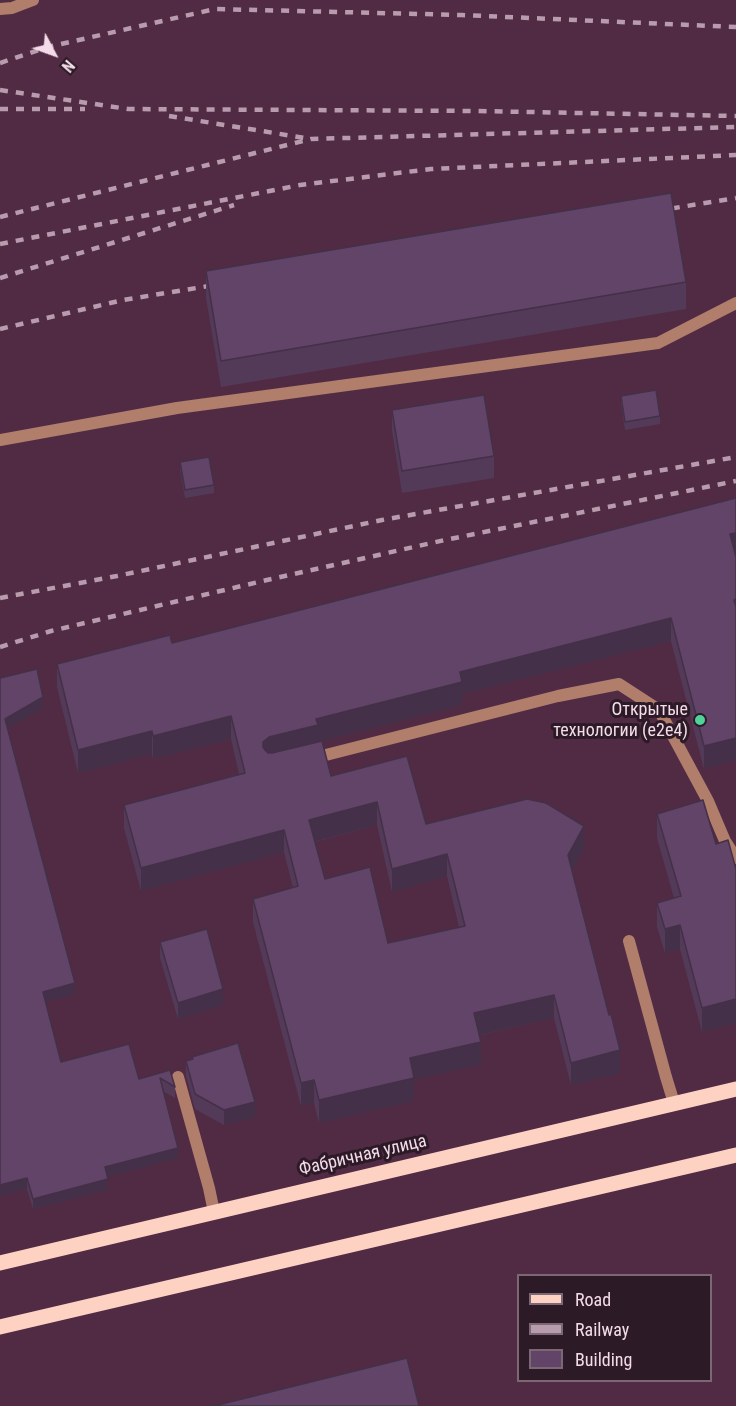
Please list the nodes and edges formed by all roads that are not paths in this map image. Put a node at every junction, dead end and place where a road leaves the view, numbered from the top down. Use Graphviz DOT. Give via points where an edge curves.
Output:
graph roads {
  1 [pos="33,0"];
  2 [pos="0,9"];
  3 [pos="736,303"];
  4 [pos="0,441"];
  5 [pos="294,763"];
  6 [pos="736,858"];
  7 [pos="629,941"];
  8 [pos="178,1077"];
  9 [pos="736,1089"];
  10 [pos="674,1103"];
  11 [pos="736,1155"];
  12 [pos="214,1212"];
  13 [pos="0,1263"];
  14 [pos="0,1327"];
  1 -- 2 [label="street"];
  3 -- 4 [label="street" via="658,343 177,408"];
  5 -- 6 [label="street" via="620,684 659,710"];
  7 -- 10 [label="street"];
  8 -- 12 [label="street"];
  9 -- 10 [label="main road, Фабричная улица"];
  10 -- 12 [label="main road, Фабричная улица"];
  11 -- 14 [label="main road"];
  12 -- 13 [label="main road, Фабричная улица"];
}
